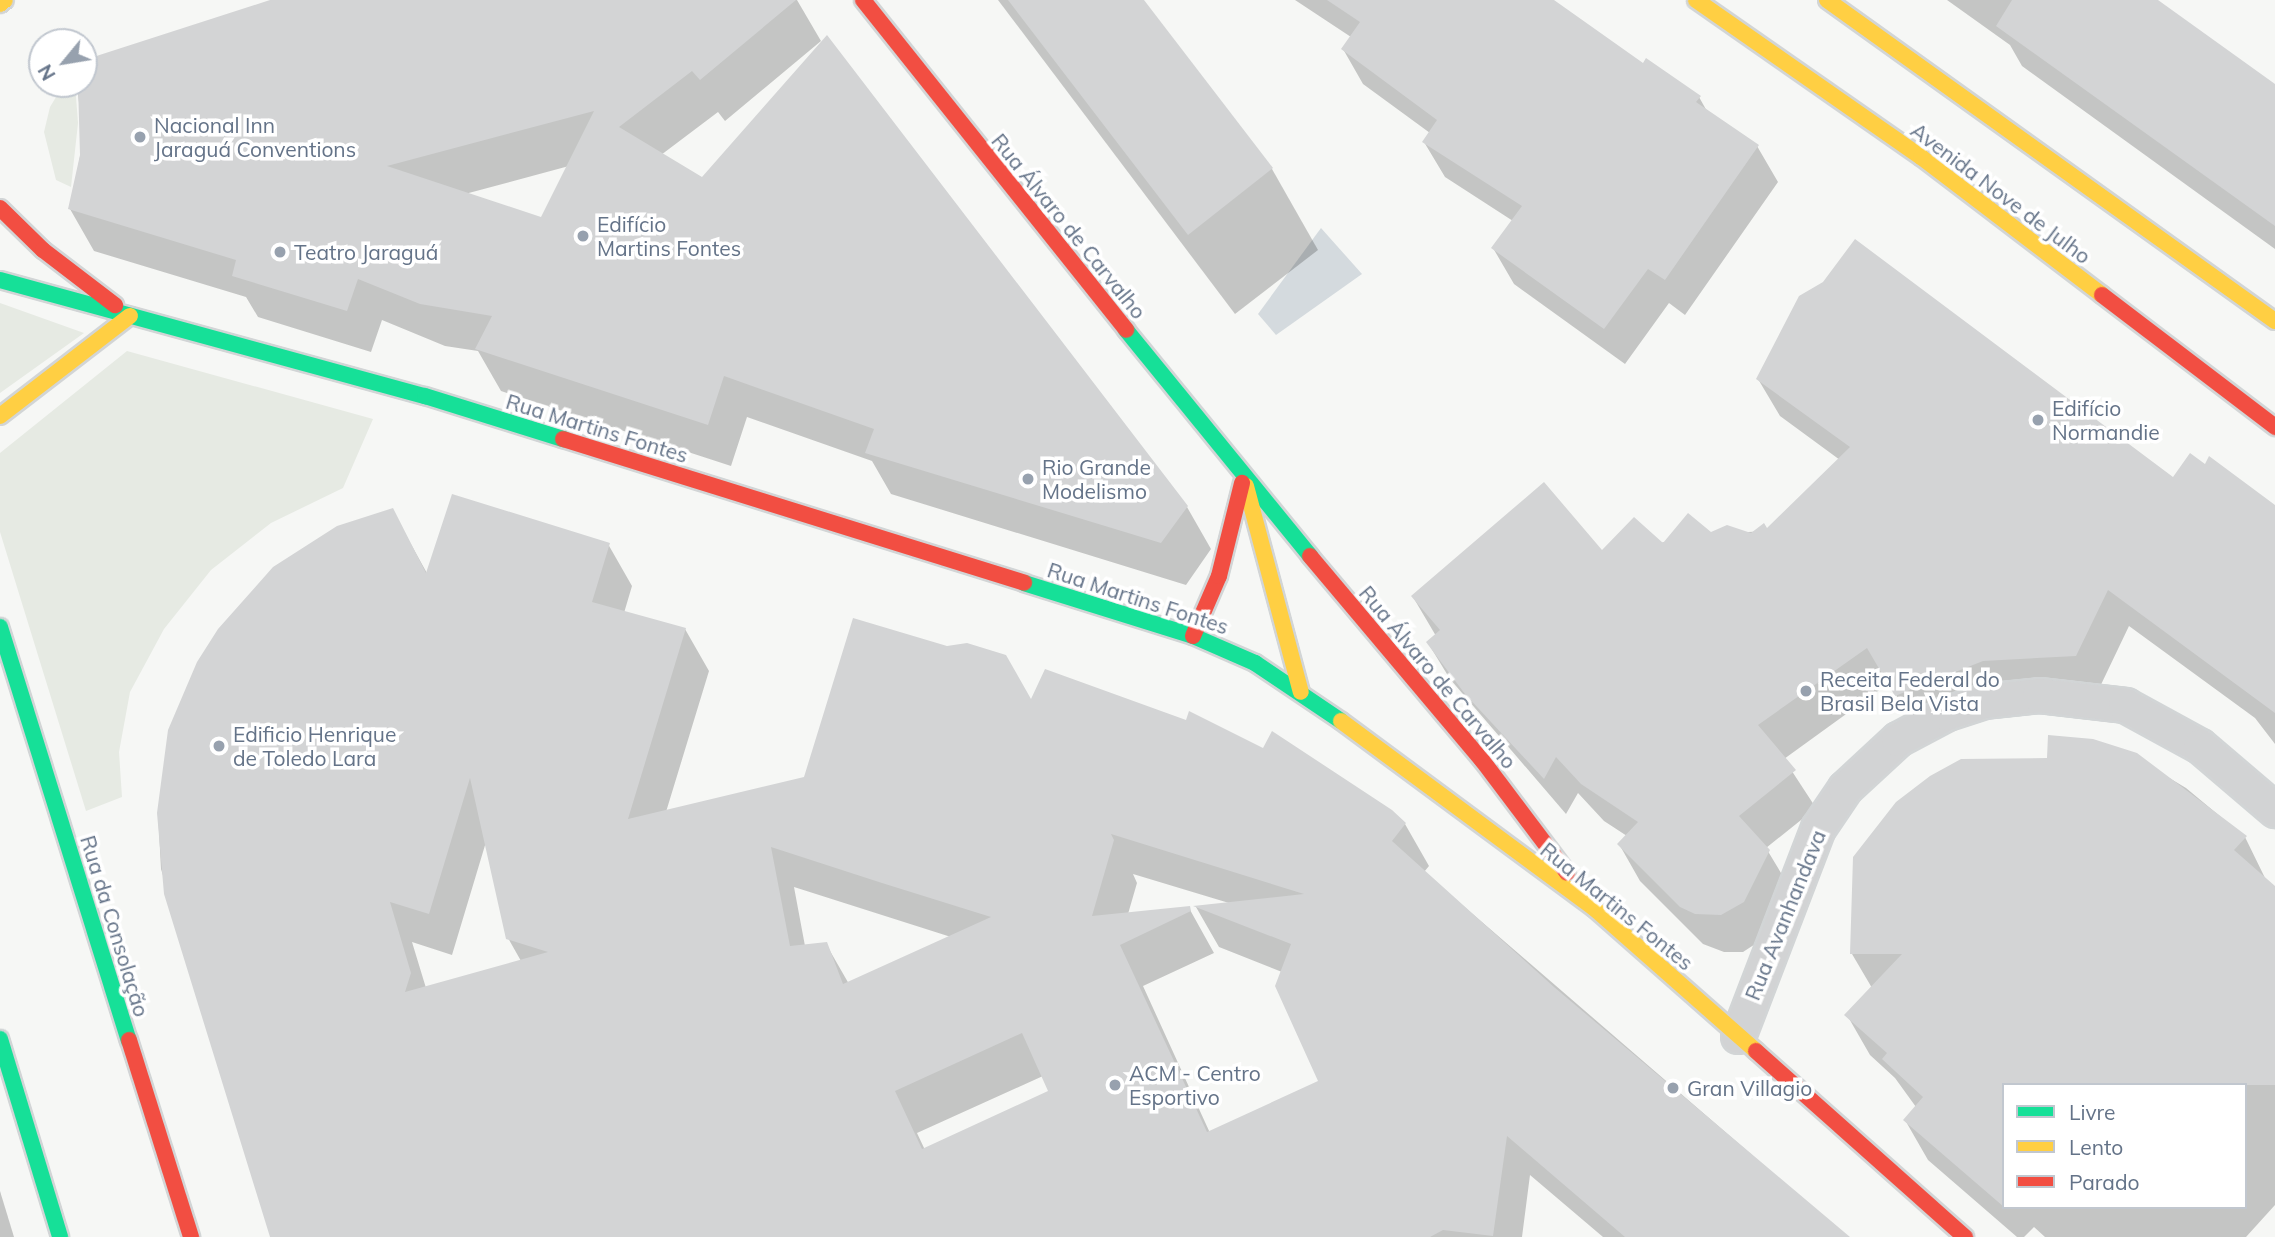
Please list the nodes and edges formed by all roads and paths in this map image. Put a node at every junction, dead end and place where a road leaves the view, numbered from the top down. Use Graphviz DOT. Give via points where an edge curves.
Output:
graph roads {
  1 [pos="5,0"];
  2 [pos="863,0"];
  3 [pos="1696,0"];
  4 [pos="1827,0"];
  5 [pos="0,4"];
  6 [pos="0,208"];
  7 [pos="0,280"];
  8 [pos="130,316"];
  9 [pos="2275,321"];
  10 [pos="0,416"];
  11 [pos="2275,427"];
  12 [pos="1243,477"];
  13 [pos="0,627"];
  14 [pos="1193,636"];
  15 [pos="1301,692"];
  16 [pos="2275,810"];
  17 [pos="1594,908"];
  18 [pos="1738,1036"];
  19 [pos="0,1039"];
  20 [pos="60,1237"];
  21 [pos="191,1237"];
  22 [pos="1965,1237"];
  1 -- 5 [label="main road"];
  2 -- 12 [label="main road, Rua Álvaro de Carvalho"];
  3 -- 11 [label="main road, Avenida Nove de Julho" via="1921,157"];
  4 -- 9 [label="main road"];
  6 -- 8 [label="main road, Rua Martins Fontes" via="43,250"];
  7 -- 8 [label="main road, Rua Martins Fontes"];
  8 -- 10 [label="main road"];
  8 -- 14 [label="main road, Rua Martins Fontes" via="425,396"];
  12 -- 14 [label="main road" via="1219,576"];
  12 -- 15 [label="main road, Rua Álvaro de Carvalho"];
  12 -- 17 [label="main road, Rua Álvaro de Carvalho" via="1482,760"];
  13 -- 21 [label="main road, Rua da Consolação"];
  14 -- 15 [label="main road, Rua Martins Fontes" via="1255,663"];
  15 -- 17 [label="main road, Rua Martins Fontes"];
  16 -- 18 [label="street, Rua Avanhandava" via="2200,746 2125,705 2039,695 1983,701 1947,713 1898,740 1844,788 1818,828"];
  17 -- 18 [label="main road, Rua Martins Fontes"];
  18 -- 22 [label="main road, Rua Martins Fontes"];
  19 -- 20 [label="main road"];
}
